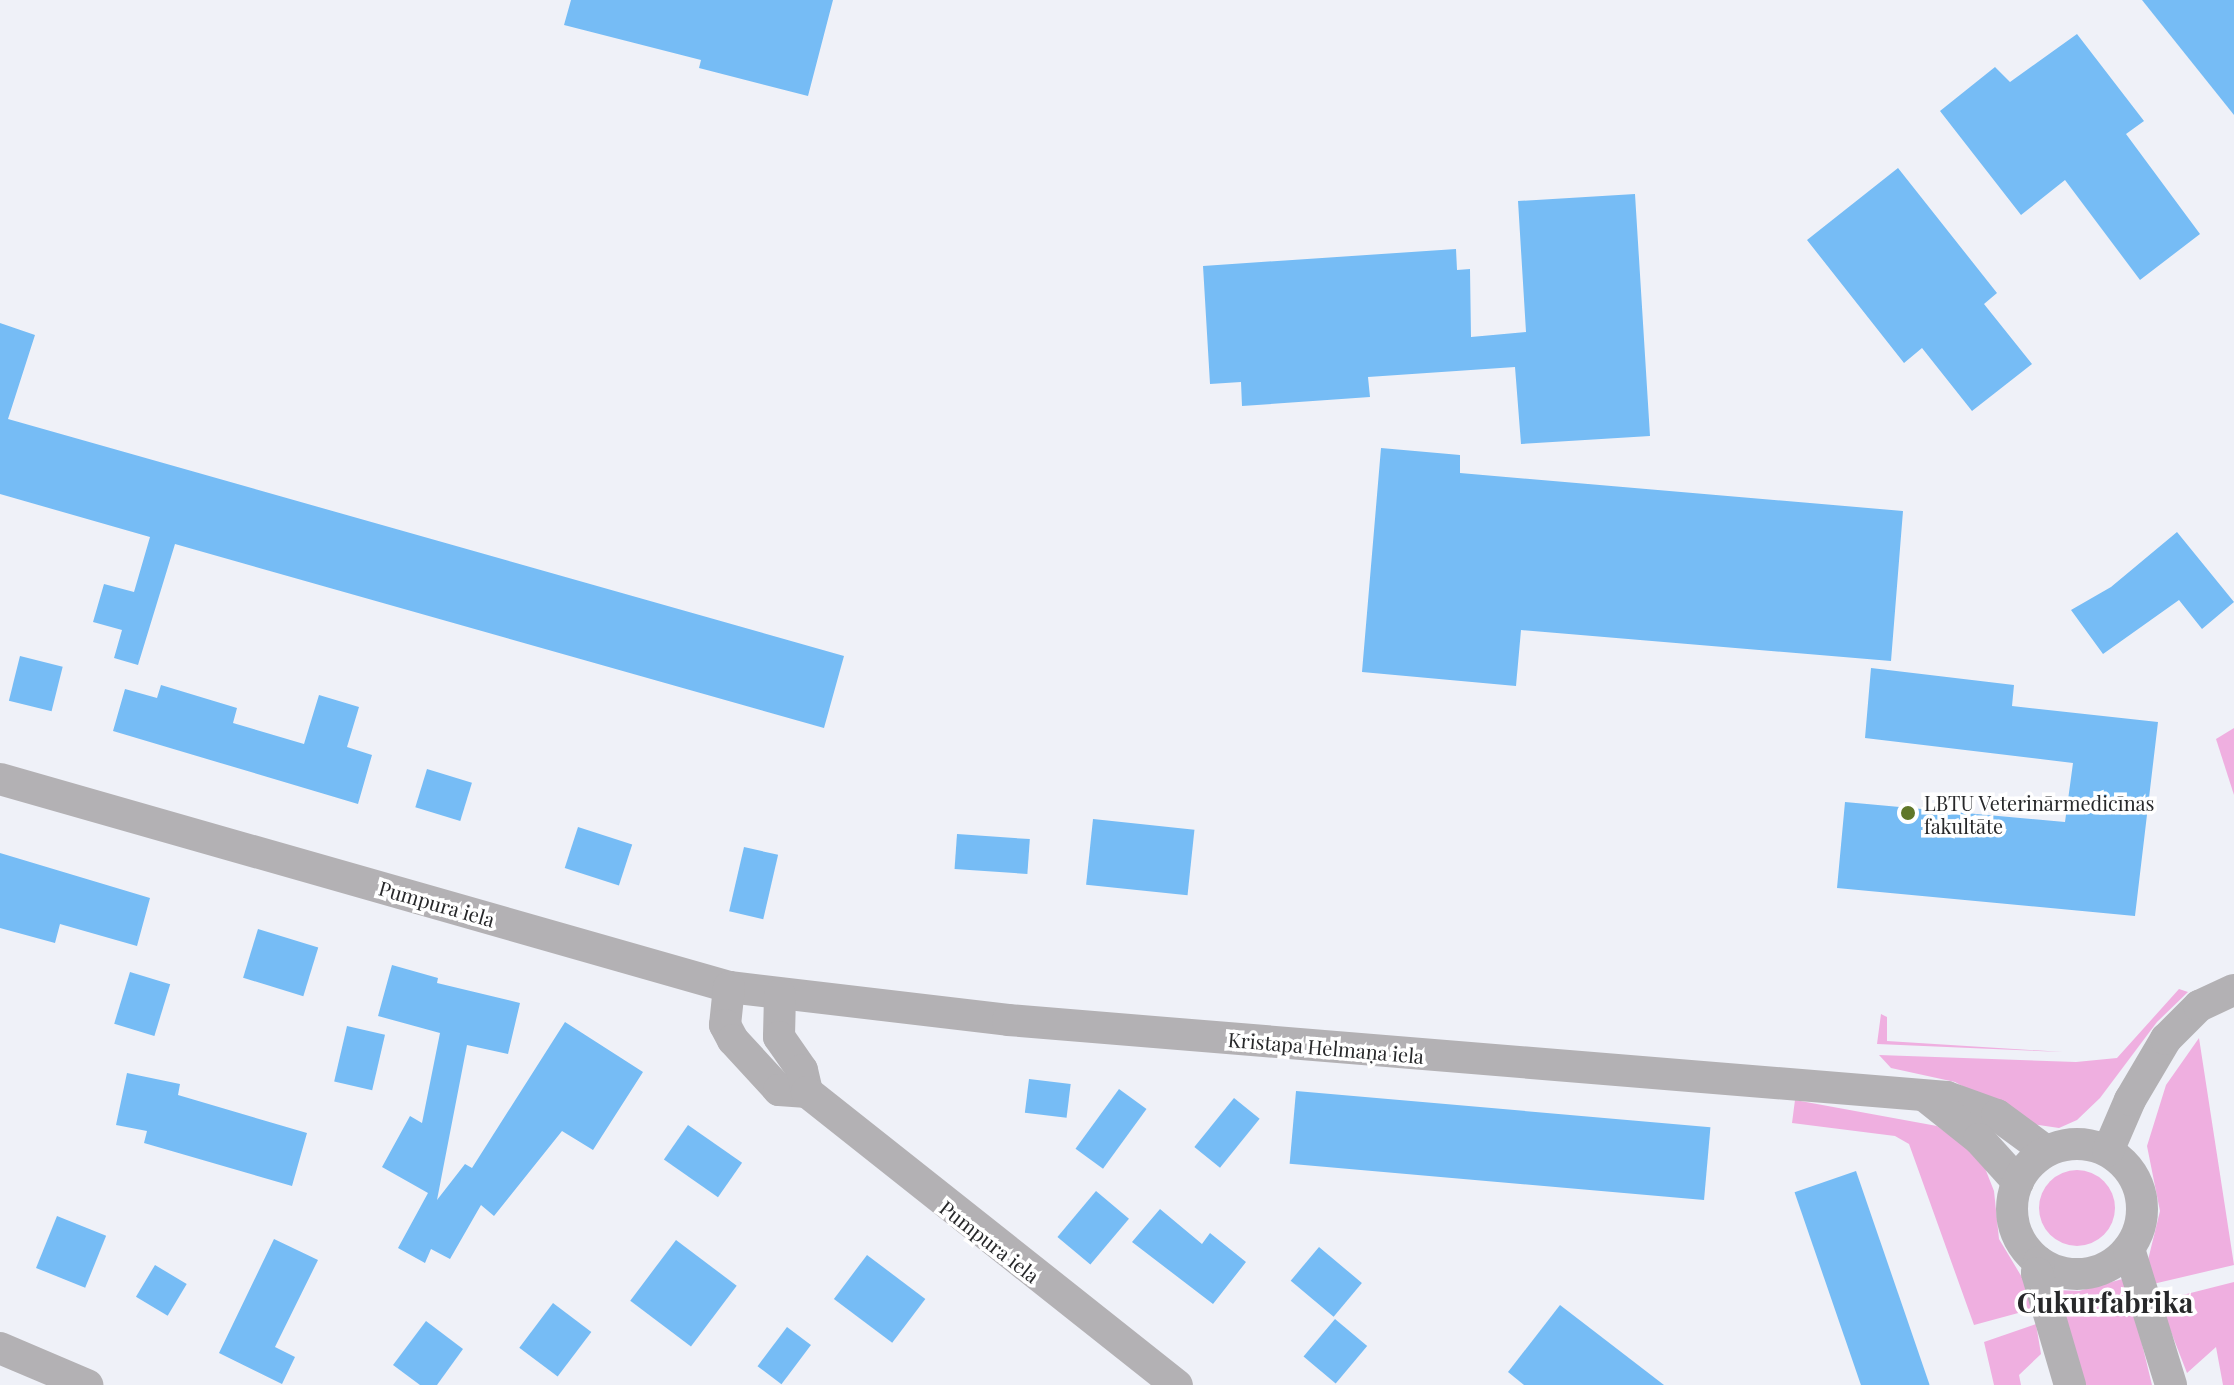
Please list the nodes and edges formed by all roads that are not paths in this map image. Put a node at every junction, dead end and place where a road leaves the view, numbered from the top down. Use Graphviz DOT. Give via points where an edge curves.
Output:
graph roads {
  1 [pos="0,779"];
  2 [pos="729,987"];
  3 [pos="2234,990"];
  4 [pos="780,995"];
  5 [pos="807,1092"];
  6 [pos="1925,1096"];
  7 [pos="2046,1151"];
  8 [pos="2108,1151"];
  9 [pos="2018,1182"];
  10 [pos="2129,1249"];
  11 [pos="2039,1262"];
  12 [pos="0,1348"];
  13 [pos="87,1385"];
  14 [pos="1177,1385"];
  15 [pos="2070,1385"];
  16 [pos="2171,1385"];
  1 -- 2 [label="street, Pumpura iela"];
  2 -- 4 [label="street, Kristapa Helmaņa iela"];
  2 -- 5 [label="street, Pumpura iela" via="725,1025 733,1040 779,1090"];
  3 -- 8 [label="street" via="2199,1006 2166,1039"];
  4 -- 5 [label="street, Pumpura iela" via="779,1037 802,1070"];
  4 -- 6 [label="street, Kristapa Helmaņa iela" via="1008,1020"];
  5 -- 14 [label="street, Pumpura iela"];
  6 -- 7 [label="street, Kristapa Helmaņa iela" via="1969,1101"];
  6 -- 9 [label="street" via="1989,1149"];
  7 -- 8 [label="street" via="2066,1144"];
  7 -- 9 [label="street"];
  8 -- 10 [label="street" via="2138,1184 2141,1218"];
  9 -- 11 [label="street" via="2012,1211 2019,1240"];
  10 -- 11 [label="street" via="2111,1266 2087,1274 2061,1273"];
  10 -- 16 [label="street"];
  11 -- 15 [label="street" via="2037,1273"];
  12 -- 13 [label="street"];
}
